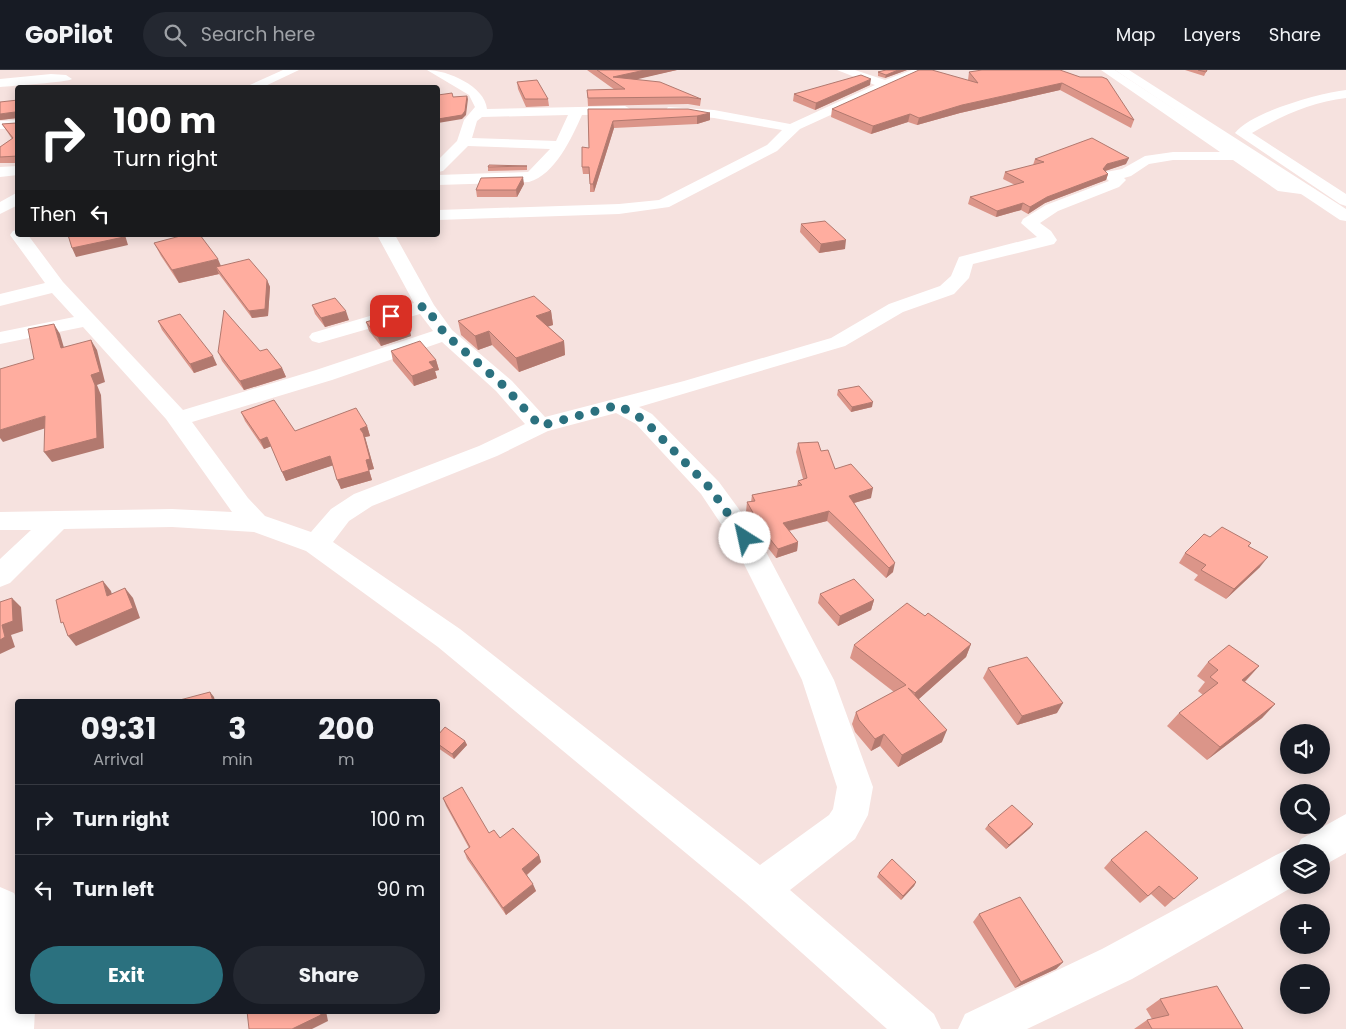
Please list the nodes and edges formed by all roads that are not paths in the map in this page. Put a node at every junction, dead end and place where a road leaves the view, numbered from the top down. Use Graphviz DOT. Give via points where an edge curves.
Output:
graph roads {
  1 [pos="293,70"];
  2 [pos="433,70"];
  3 [pos="843,70"];
  4 [pos="923,70"];
  5 [pos="1107,70"];
  6 [pos="1121,70"];
  7 [pos="67,77"];
  8 [pos="0,83"];
  9 [pos="884,84"];
  10 [pos="256,85"];
  11 [pos="1346,94"];
  12 [pos="640,109"];
  13 [pos="659,110"];
  14 [pos="577,111"];
  15 [pos="479,113"];
  16 [pos="15,124"];
  17 [pos="0,125"];
  18 [pos="792,128"];
  19 [pos="464,142"];
  20 [pos="561,145"];
  21 [pos="1236,156"];
  22 [pos="440,166"];
  23 [pos="15,170"];
  24 [pos="0,172"];
  25 [pos="440,180"];
  26 [pos="1308,190"];
  27 [pos="15,198"];
  28 [pos="1346,201"];
  29 [pos="0,209"];
  30 [pos="440,215"];
  31 [pos="1346,216"];
  32 [pos="20,237"];
  33 [pos="387,237"];
  34 [pos="56,286"];
  35 [pos="0,300"];
  36 [pos="425,306"];
  37 [pos="87,320"];
  38 [pos="445,334"];
  39 [pos="319,337"];
  40 [pos="0,338"];
  41 [pos="618,405"];
  42 [pos="177,418"];
  43 [pos="540,426"];
  44 [pos="57,520"];
  45 [pos="0,522"];
  46 [pos="256,523"];
  47 [pos="316,544"];
  48 [pos="0,576"];
  49 [pos="1346,832"];
  50 [pos="1327,844"];
  51 [pos="1280,873"];
  52 [pos="760,889"];
  53 [pos="0,907"];
  54 [pos="15,990"];
  55 [pos="15,1004"];
  56 [pos="12,1029"];
  57 [pos="919,1029"];
  58 [pos="980,1029"];
  1 -- 10 [label="street"];
  2 -- 15 [label="street" via="474,93 481,107"];
  3 -- 9 [label="street"];
  4 -- 9 [label="street"];
  5 -- 21 [label="street"];
  6 -- 26 [label="street"];
  7 -- 8 [label="street"];
  9 -- 18 [label="street"];
  11 -- 28 [label="street" via="1276,113 1242,133"];
  12 -- 14 [label="street"];
  13 -- 18 [label="street" via="714,114"];
  14 -- 15 [label="street"];
  14 -- 20 [label="street"];
  15 -- 19 [label="street" via="472,120"];
  16 -- 17 [label="street"];
  18 -- 30 [label="street" via="772,148 663,204 619,209"];
  19 -- 20 [label="street"];
  19 -- 22 [label="street"];
  20 -- 25 [label="street" via="530,177"];
  21 -- 26 [label="street" via="1284,188"];
  21 -- 41 [label="street" via="1173,156 1145,160 1126,173 1111,175 1118,180 1114,184 1052,208 1029,223 1048,240 965,261 960,278 947,290 896,308 838,342"];
  23 -- 24 [label="street"];
  26 -- 31 [label="street"];
  27 -- 29 [label="street"];
  32 -- 34 [label="street"];
  33 -- 36 [label="street"];
  34 -- 35 [label="street"];
  34 -- 37 [label="street"];
  36 -- 38 [label="street"];
  36 -- 39 [label="street"];
  37 -- 40 [label="street"];
  37 -- 42 [label="street"];
  38 -- 42 [label="street" via="324,375"];
  38 -- 43 [label="street" via="504,386"];
  41 -- 43 [label="street"];
  41 -- 52 [label="street" via="644,420 710,488 745,538 818,680 855,787 850,815 842,827"];
  42 -- 46 [label="street"];
  43 -- 47 [label="street" via="363,500 340,515"];
  44 -- 45 [label="street"];
  44 -- 46 [label="street" via="172,518"];
  44 -- 48 [label="street"];
  46 -- 47 [label="street"];
  47 -- 52 [label="street" via="449,638"];
  49 -- 50 [label="street"];
  51 -- 58 [label="street" via="1117,964"];
  52 -- 57 [label="street"];
  53 -- 54 [label="street"];
  55 -- 56 [label="street"];
}
